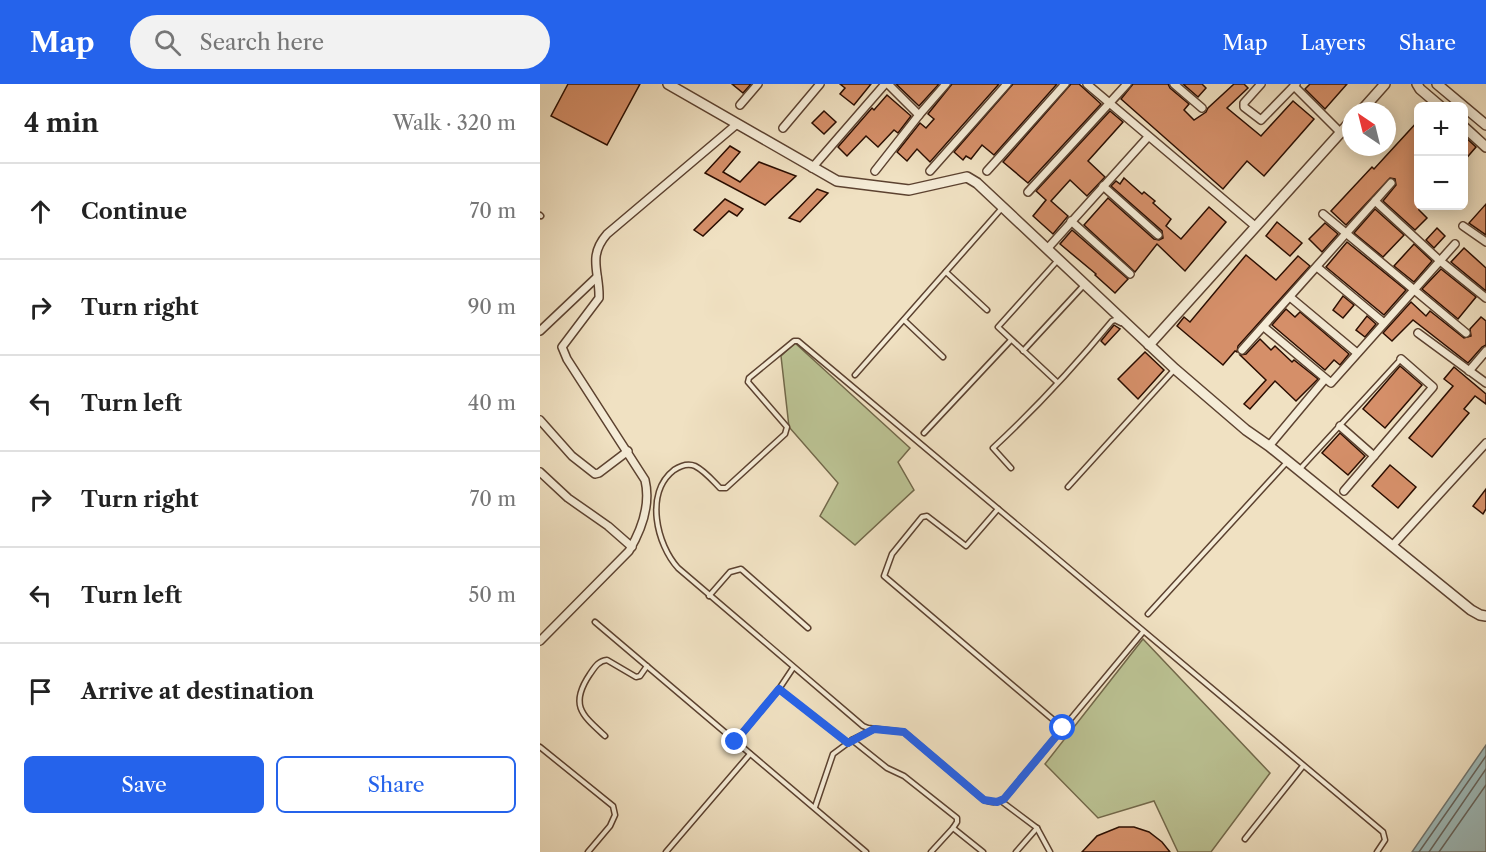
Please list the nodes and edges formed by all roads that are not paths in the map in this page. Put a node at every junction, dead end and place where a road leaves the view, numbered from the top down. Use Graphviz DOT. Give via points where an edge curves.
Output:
graph roads {
  1 [pos="668,84"];
  2 [pos="758,84"];
  3 [pos="820,84"];
  4 [pos="886,84"];
  5 [pos="946,84"];
  6 [pos="1007,84"];
  7 [pos="1065,84"];
  8 [pos="1087,84"];
  9 [pos="1127,84"];
  10 [pos="1174,84"];
  11 [pos="1261,84"];
  12 [pos="1385,84"];
  13 [pos="1417,84"];
  14 [pos="1437,84"];
  15 [pos="1295,85"];
  16 [pos="1369,102"];
  17 [pos="1435,102"];
  18 [pos="1456,102"];
  19 [pos="1110,103"];
  20 [pos="740,105"];
  21 [pos="1202,108"];
  22 [pos="1468,113"];
  23 [pos="919,115"];
  24 [pos="736,124"];
  25 [pos="1486,125"];
  26 [pos="783,128"];
  27 [pos="1468,131"];
  28 [pos="1341,133"];
  29 [pos="1148,137"];
  30 [pos="1486,147"];
  31 [pos="813,168"];
  32 [pos="875,171"];
  33 [pos="930,171"];
  34 [pos="987,171"];
  35 [pos="1391,183"];
  36 [pos="1102,186"];
  37 [pos="1028,192"];
  38 [pos="1375,201"];
  39 [pos="1003,208"];
  40 [pos="1323,213"];
  41 [pos="1071,221"];
  42 [pos="1255,226"];
  43 [pos="1463,226"];
  44 [pos="1347,232"];
  45 [pos="1158,235"];
  46 [pos="1486,242"];
  47 [pos="1455,244"];
  48 [pos="1047,249"];
  49 [pos="1058,260"];
  50 [pos="1439,260"];
  51 [pos="1317,267"];
  52 [pos="946,272"];
  53 [pos="1130,274"];
  54 [pos="597,277"];
  55 [pos="1084,285"];
  56 [pos="1413,290"];
  57 [pos="1290,297"];
  58 [pos="1486,298"];
  59 [pos="987,310"];
  60 [pos="904,320"];
  61 [pos="1384,323"];
  62 [pos="1264,327"];
  63 [pos="540,331"];
  64 [pos="1418,333"];
  65 [pos="1466,333"];
  66 [pos="1011,340"];
  67 [pos="1147,345"];
  68 [pos="1242,350"];
  69 [pos="1023,351"];
  70 [pos="1486,351"];
  71 [pos="1357,353"];
  72 [pos="942,357"];
  73 [pos="1401,359"];
  74 [pos="1175,369"];
  75 [pos="1469,371"];
  76 [pos="855,375"];
  77 [pos="1325,379"];
  78 [pos="1058,382"];
  79 [pos="1486,383"];
  80 [pos="540,420"];
  81 [pos="1340,426"];
  82 [pos="924,433"];
  83 [pos="1486,443"];
  84 [pos="1269,446"];
  85 [pos="628,451"];
  86 [pos="1374,456"];
  87 [pos="1287,461"];
  88 [pos="1011,468"];
  89 [pos="1298,471"];
  90 [pos="540,472"];
  91 [pos="1068,487"];
  92 [pos="1344,491"];
  93 [pos="998,509"];
  94 [pos="1392,546"];
  95 [pos="632,547"];
  96 [pos="710,596"];
  97 [pos="1148,614"];
  98 [pos="1486,616"];
  99 [pos="595,622"];
  100 [pos="808,628"];
  101 [pos="1143,632"];
  102 [pos="540,641"];
  103 [pos="647,666"];
  104 [pos="793,668"];
  105 [pos="779,689"];
  106 [pos="1063,728"];
  107 [pos="874,729"];
  108 [pos="605,736"];
  109 [pos="850,741"];
  110 [pos="735,742"];
  111 [pos="540,747"];
  112 [pos="750,754"];
  113 [pos="1303,766"];
  114 [pos="1000,801"];
  115 [pos="815,807"];
  116 [pos="953,828"];
  117 [pos="1037,828"];
  118 [pos="1245,839"];
  119 [pos="588,852"];
  120 [pos="666,852"];
  121 [pos="866,852"];
  122 [pos="931,852"];
  123 [pos="983,852"];
  124 [pos="1016,852"];
  125 [pos="1050,852"];
  126 [pos="1377,852"];
  1 -- 24 [label="street"];
  2 -- 20 [label="street"];
  3 -- 26 [label="street"];
  4 -- 23 [label="street"];
  4 -- 31 [label="street"];
  5 -- 23 [label="street"];
  6 -- 33 [label="street"];
  7 -- 34 [label="street"];
  8 -- 19 [label="street"];
  9 -- 19 [label="street"];
  10 -- 21 [label="street"];
  11 -- 15 [label="street" via="1244,106 1261,120"];
  12 -- 16 [label="street"];
  13 -- 17 [label="street"];
  14 -- 18 [label="street"];
  15 -- 28 [label="street"];
  19 -- 29 [label="street"];
  19 -- 37 [label="street"];
  22 -- 25 [label="street"];
  23 -- 32 [label="street"];
  24 -- 31 [label="street"];
  24 -- 54 [label="street" via="607,234 595,253"];
  27 -- 30 [label="street"];
  28 -- 42 [label="street"];
  29 -- 36 [label="street"];
  29 -- 42 [label="street"];
  31 -- 39 [label="street" via="837,181 909,190 967,177"];
  35 -- 38 [label="street"];
  36 -- 41 [label="street"];
  36 -- 45 [label="street"];
  38 -- 44 [label="street"];
  38 -- 50 [label="street"];
  39 -- 48 [label="street"];
  39 -- 52 [label="lane"];
  40 -- 44 [label="street"];
  41 -- 48 [label="street"];
  41 -- 53 [label="street"];
  42 -- 67 [label="street"];
  43 -- 46 [label="street"];
  44 -- 51 [label="street"];
  44 -- 56 [label="street"];
  47 -- 50 [label="street"];
  48 -- 49 [label="street"];
  49 -- 55 [label="street"];
  49 -- 66 [label="lane" via="999,325"];
  50 -- 56 [label="street"];
  50 -- 58 [label="street"];
  51 -- 57 [label="street"];
  51 -- 61 [label="street"];
  52 -- 59 [label="lane"];
  52 -- 60 [label="lane"];
  54 -- 63 [label="street"];
  54 -- 85 [label="street" via="597,302 562,347"];
  55 -- 67 [label="street"];
  55 -- 69 [label="lane"];
  56 -- 61 [label="street"];
  56 -- 65 [label="street"];
  57 -- 62 [label="street"];
  57 -- 71 [label="street"];
  60 -- 72 [label="lane"];
  60 -- 76 [label="lane"];
  61 -- 71 [label="street"];
  62 -- 68 [label="street"];
  62 -- 77 [label="street"];
  64 -- 75 [label="street"];
  66 -- 69 [label="lane"];
  66 -- 82 [label="lane"];
  67 -- 74 [label="street"];
  67 -- 78 [label="lane" via="1119,321 1112,321"];
  69 -- 78 [label="lane"];
  70 -- 75 [label="street"];
  71 -- 77 [label="street" via="1331,383"];
  73 -- 81 [label="lane"];
  73 -- 86 [label="street" via="1433,387"];
  74 -- 84 [label="street"];
  74 -- 91 [label="lane"];
  75 -- 79 [label="street"];
  77 -- 84 [label="street"];
  78 -- 88 [label="lane" via="993,448"];
  80 -- 85 [label="street" via="572,456 595,474"];
  81 -- 86 [label="street"];
  81 -- 89 [label="lane"];
  83 -- 94 [label="street"];
  84 -- 87 [label="street"];
  85 -- 95 [label="street" via="649,495"];
  86 -- 92 [label="street"];
  87 -- 89 [label="street"];
  87 -- 97 [label="lane"];
  89 -- 94 [label="street"];
  90 -- 95 [label="street"];
  93 -- 96 [label="lane" via="796,340 748,382 787,427 785,434 726,488 720,488 694,465 684,465 668,475 659,489 658,524 668,555"];
  93 -- 101 [label="lane"];
  93 -- 106 [label="lane" via="966,546 927,516 922,517 892,554 884,576"];
  94 -- 98 [label="street" via="1471,610"];
  95 -- 102 [label="street"];
  96 -- 100 [label="lane" via="730,572 741,570"];
  96 -- 104 [label="lane"];
  99 -- 103 [label="lane"];
  101 -- 106 [label="lane"];
  101 -- 113 [label="lane"];
  103 -- 108 [label="lane" via="636,677 604,660 583,684 579,708"];
  103 -- 110 [label="lane"];
  104 -- 105 [label="lane"];
  104 -- 107 [label="lane" via="862,726"];
  105 -- 109 [label="lane"];
  105 -- 110 [label="lane"];
  106 -- 114 [label="lane"];
  107 -- 109 [label="lane"];
  107 -- 114 [label="lane" via="904,732 984,800"];
  109 -- 115 [label="lane" via="833,754"];
  109 -- 116 [label="lane" via="904,776 957,818"];
  110 -- 112 [label="lane"];
  111 -- 119 [label="lane" via="613,806 615,815 610,826"];
  112 -- 115 [label="lane"];
  112 -- 120 [label="lane"];
  113 -- 118 [label="lane"];
  113 -- 126 [label="lane" via="1383,832 1385,840"];
  114 -- 117 [label="lane"];
  115 -- 121 [label="lane"];
  116 -- 122 [label="lane"];
  116 -- 123 [label="lane"];
  117 -- 124 [label="lane"];
  117 -- 125 [label="lane"];
}
